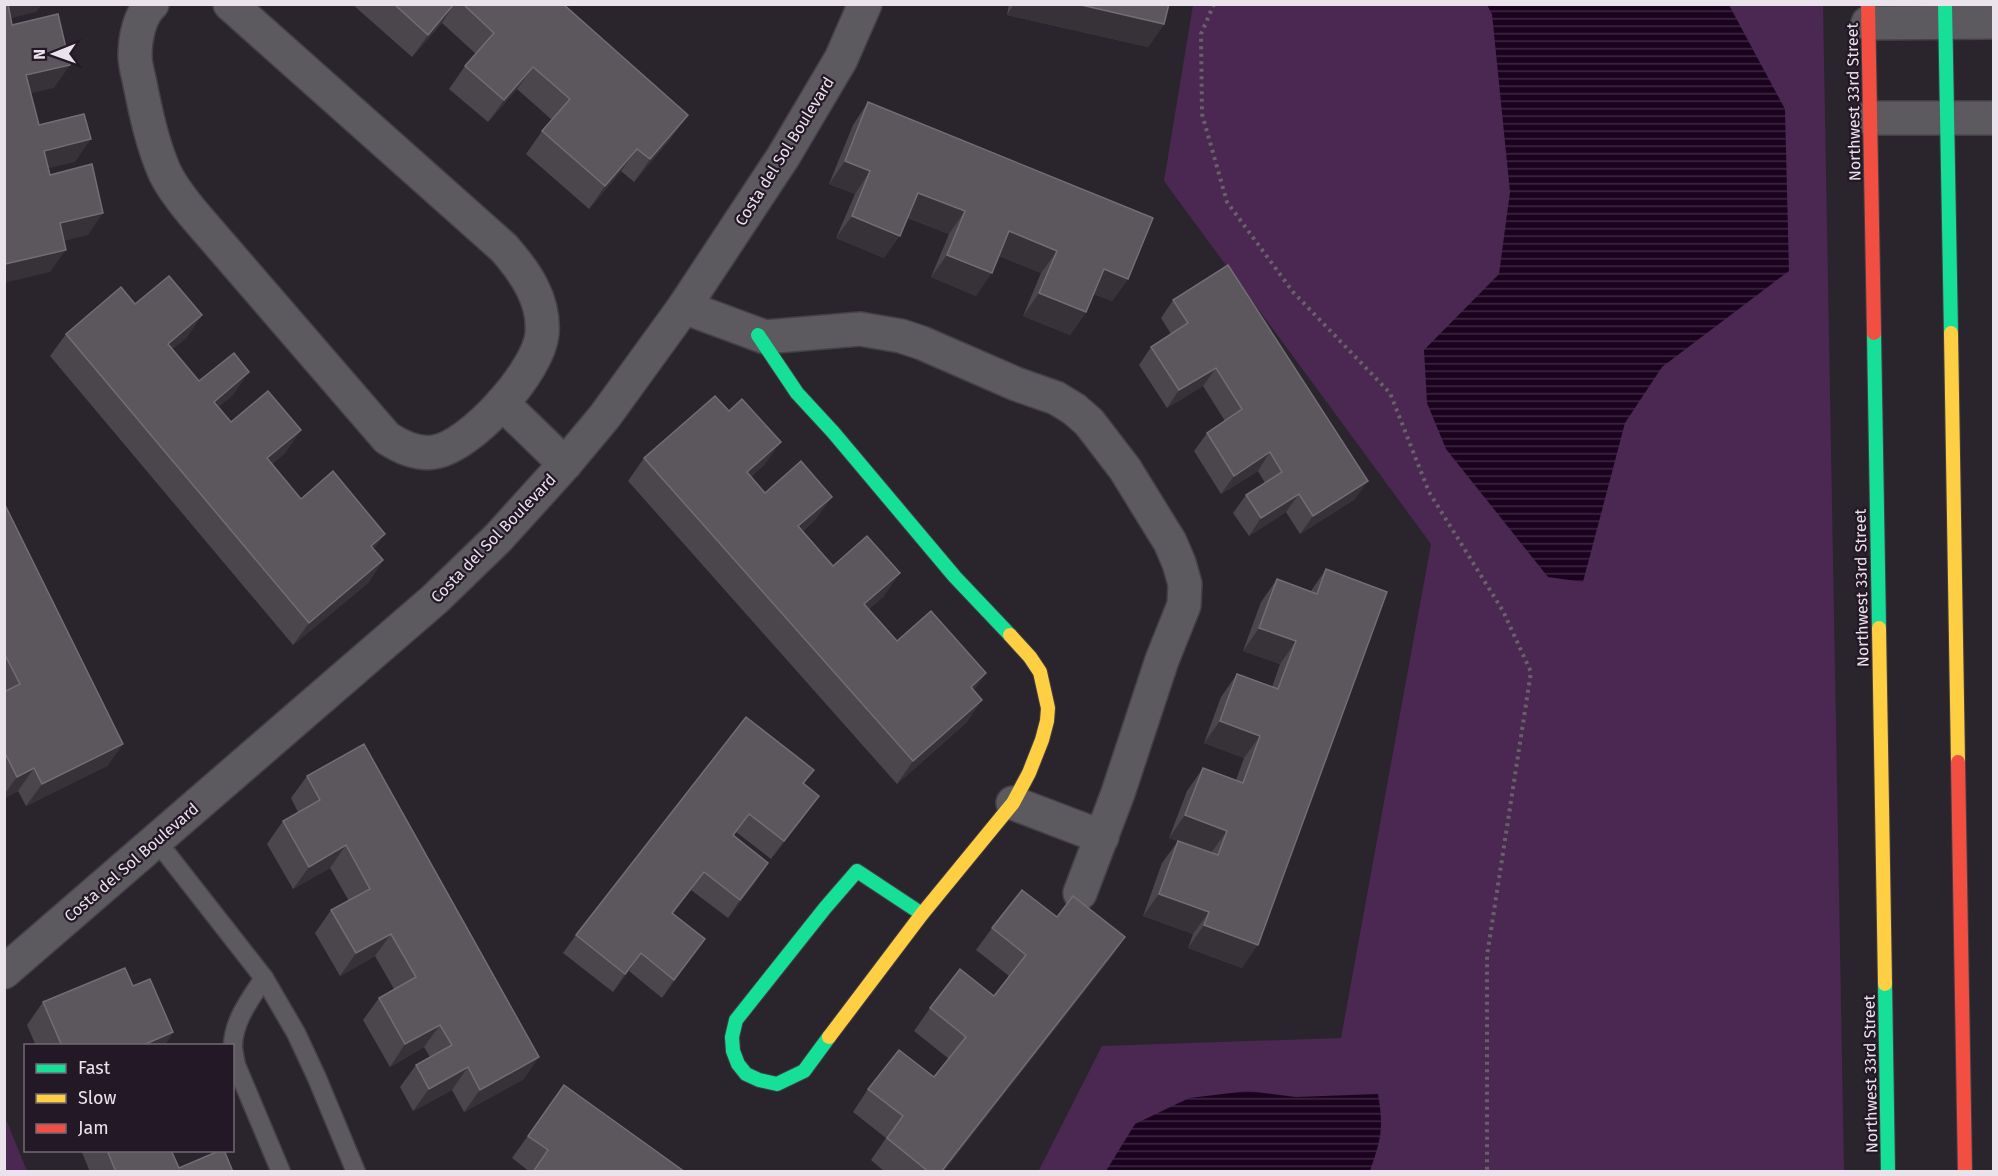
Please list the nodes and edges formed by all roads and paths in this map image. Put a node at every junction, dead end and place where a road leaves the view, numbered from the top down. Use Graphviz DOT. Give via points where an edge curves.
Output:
graph roads {
  1 [pos="152,4"];
  2 [pos="230,4"];
  3 [pos="865,4"];
  4 [pos="1214,4"];
  5 [pos="1868,14"];
  6 [pos="1945,14"];
  7 [pos="1994,22"];
  8 [pos="1870,118"];
  9 [pos="1947,118"];
  10 [pos="1994,118"];
  11 [pos="684,307"];
  12 [pos="758,336"];
  13 [pos="502,403"];
  14 [pos="565,464"];
  15 [pos="1012,803"];
  16 [pos="1102,837"];
  17 [pos="156,840"];
  18 [pos="1080,893"];
  19 [pos="922,914"];
  20 [pos="4,972"];
  21 [pos="264,978"];
  22 [pos="232,1044"];
  23 [pos="234,1056"];
  24 [pos="281,1172"];
  25 [pos="356,1172"];
  26 [pos="1486,1172"];
  27 [pos="1888,1172"];
  28 [pos="1965,1172"];
  1 -- 13 [label="street" via="137,37 135,58 165,172 196,218 387,438 421,453 449,448 466,438"];
  2 -- 13 [label="street" via="518,264 538,299 542,335 529,367"];
  3 -- 11 [label="street, Costa del Sol Boulevard" via="841,59 783,157"];
  4 -- 26 [label="path" via="1201,34 1202,114 1227,202 1293,292 1390,393 1429,492 1503,611 1531,672 1487,956"];
  5 -- 6 [label="street"];
  5 -- 8 [label="street, Northwest 33rd Street"];
  6 -- 7 [label="street"];
  6 -- 9 [label="street"];
  8 -- 9 [label="street"];
  8 -- 27 [label="street, Northwest 33rd Street"];
  9 -- 10 [label="street"];
  9 -- 28 [label="street"];
  11 -- 12 [label="street"];
  11 -- 14 [label="street, Costa del Sol Boulevard"];
  12 -- 15 [label="street" via="797,393 1040,672 1047,722 1029,773"];
  12 -- 16 [label="street" via="861,329 922,343 1074,409 1089,422 1125,469 1170,542 1185,584 1184,605"];
  13 -- 14 [label="street"];
  14 -- 17 [label="street, Costa del Sol Boulevard" via="498,538 435,599"];
  15 -- 16 [label="street"];
  15 -- 19 [label="street"];
  16 -- 18 [label="street"];
  17 -- 20 [label="street, Costa del Sol Boulevard"];
  17 -- 21 [label="lane"];
  19 -- 19 [label="street" via="804,1071 777,1084 746,1074 733,1051 736,1020 857,871"];
  21 -- 22 [label="lane" via="244,1009"];
  21 -- 25 [label="lane" via="296,1033"];
  23 -- 24 [label="lane"];
}
